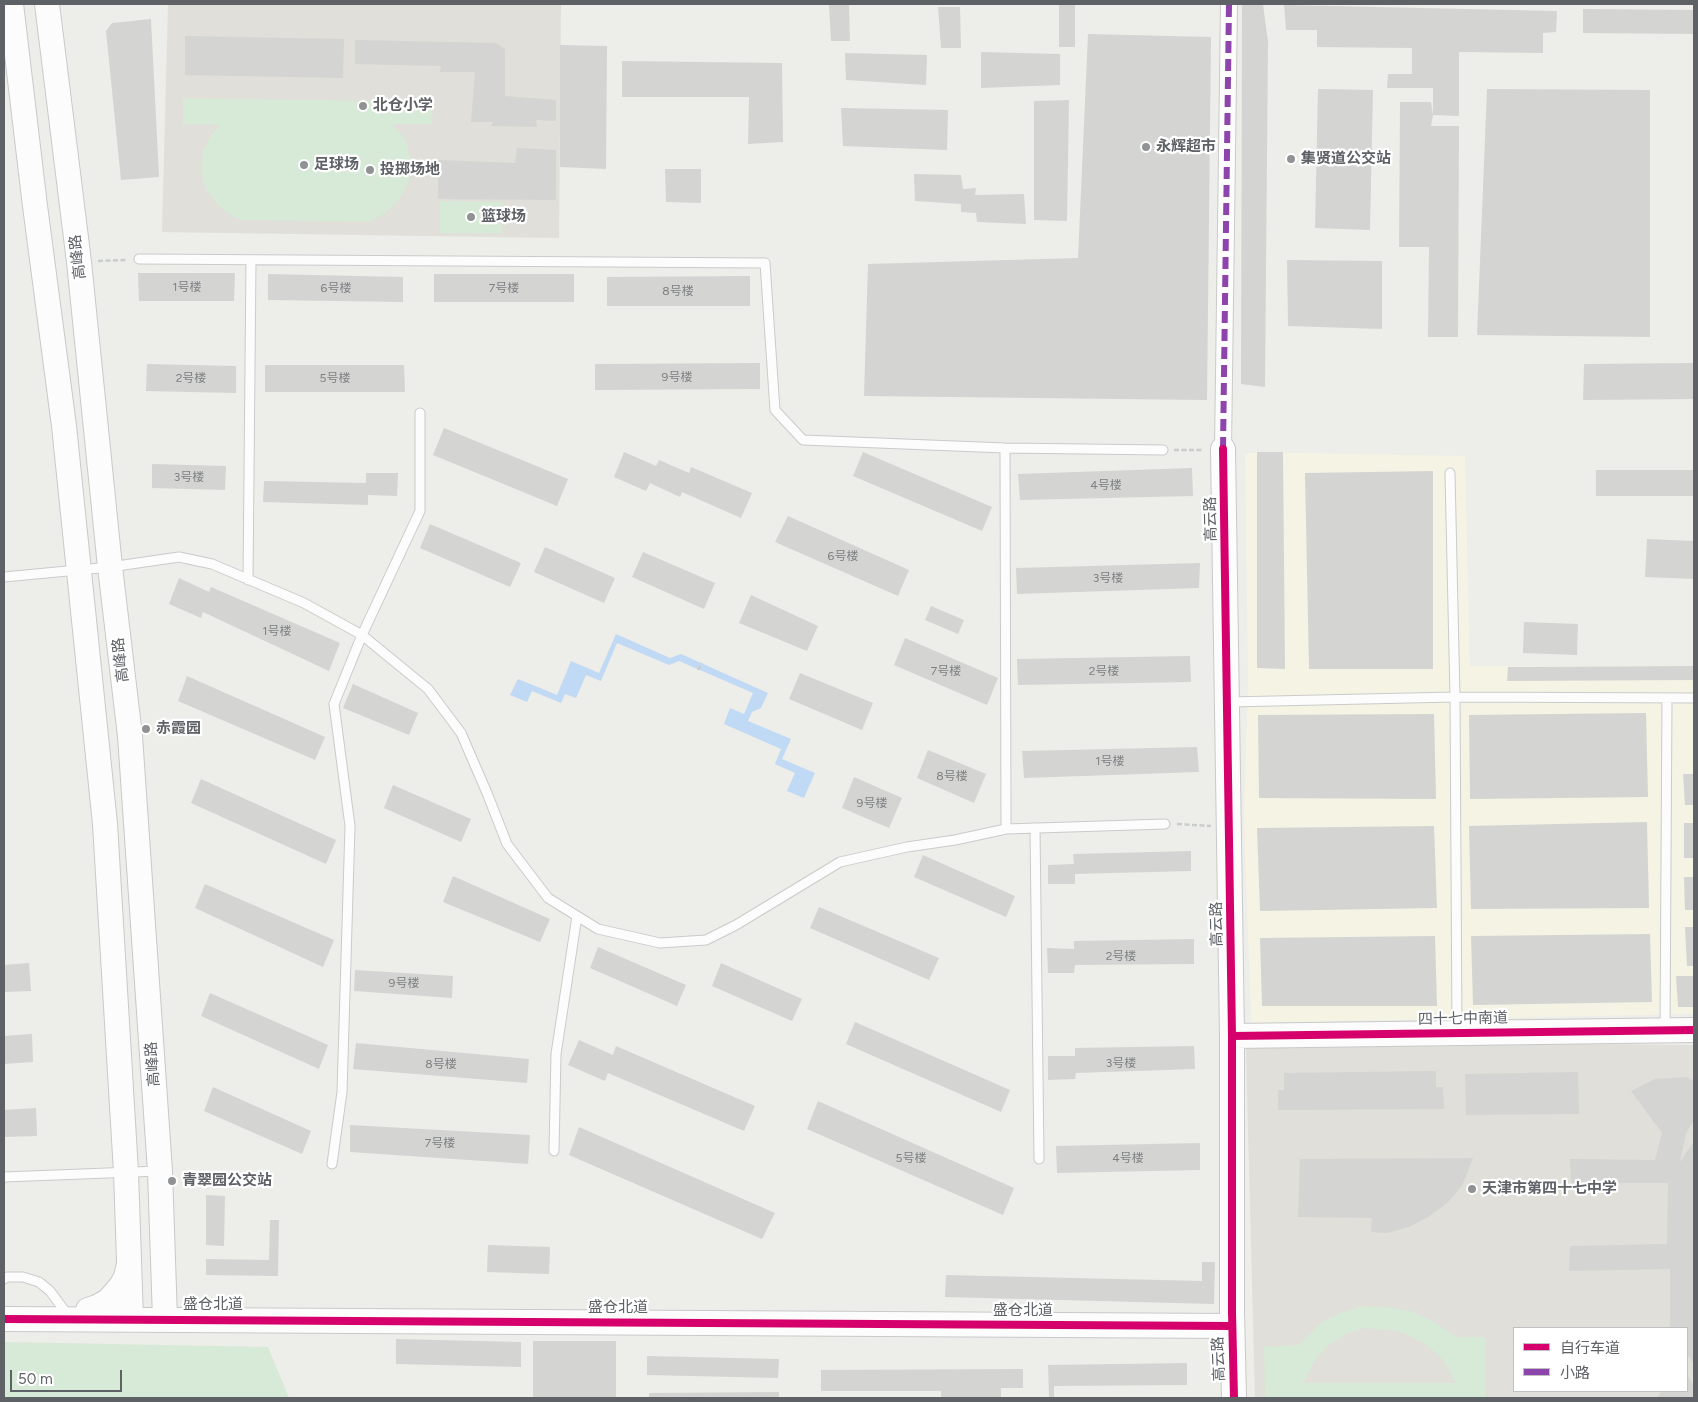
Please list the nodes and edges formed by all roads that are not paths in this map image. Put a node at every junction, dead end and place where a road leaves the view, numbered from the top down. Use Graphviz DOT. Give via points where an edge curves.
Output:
graph roads {
  1 [pos="12,4"];
  2 [pos="47,4"];
  3 [pos="1230,4"];
  4 [pos="139,259"];
  5 [pos="251,260"];
  6 [pos="420,414"];
  7 [pos="1005,448"];
  8 [pos="1223,449"];
  9 [pos="1163,450"];
  10 [pos="1450,473"];
  11 [pos="110,567"];
  12 [pos="79,570"];
  13 [pos="4,577"];
  14 [pos="248,580"];
  15 [pos="362,635"];
  16 [pos="1455,698"];
  17 [pos="1667,698"];
  18 [pos="1694,698"];
  19 [pos="1228,702"];
  20 [pos="1165,824"];
  21 [pos="1035,828"];
  22 [pos="1006,829"];
  23 [pos="577,916"];
  24 [pos="1665,1030"];
  25 [pos="1694,1030"];
  26 [pos="1457,1033"];
  27 [pos="1232,1036"];
  28 [pos="554,1151"];
  29 [pos="1039,1159"];
  30 [pos="332,1164"];
  31 [pos="160,1170"];
  32 [pos="126,1172"];
  33 [pos="4,1177"];
  34 [pos="129,1264"];
  35 [pos="4,1279"];
  36 [pos="4,1310"];
  37 [pos="64,1310"];
  38 [pos="88,1310"];
  39 [pos="131,1314"];
  40 [pos="165,1314"];
  41 [pos="4,1319"];
  42 [pos="1232,1319"];
  43 [pos="1234,1398"];
  1 -- 12 [label="street"];
  2 -- 11 [label="street, 高峰路" via="79,262"];
  3 -- 8 [label="street"];
  4 -- 5 [label="lane"];
  5 -- 7 [label="lane" via="765,264 774,410 803,440"];
  5 -- 14 [label="lane"];
  6 -- 15 [label="lane" via="420,511"];
  7 -- 9 [label="lane"];
  7 -- 22 [label="lane"];
  8 -- 19 [label="street, 高云路"];
  10 -- 16 [label="lane"];
  11 -- 12 [label="lane"];
  11 -- 14 [label="lane" via="179,557 212,564"];
  11 -- 31 [label="street, 高峰路" via="130,736"];
  12 -- 13 [label="lane"];
  12 -- 32 [label="street" via="105,824"];
  14 -- 15 [label="lane" via="304,604"];
  15 -- 23 [label="lane" via="428,689 461,734 507,844 548,898"];
  15 -- 30 [label="lane" via="334,704 350,826 342,1092"];
  16 -- 17 [label="lane"];
  16 -- 19 [label="lane"];
  16 -- 26 [label="lane"];
  17 -- 18 [label="lane"];
  17 -- 24 [label="lane"];
  19 -- 27 [label="street, 高云路"];
  20 -- 21 [label="lane"];
  21 -- 22 [label="lane"];
  21 -- 29 [label="lane"];
  22 -- 23 [label="lane" via="907,846 840,862 706,940 660,943 598,929"];
  23 -- 28 [label="lane" via="556,1054"];
  24 -- 25 [label="street, 四十七中南道"];
  24 -- 26 [label="street, 四十七中南道"];
  26 -- 27 [label="street, 四十七中南道"];
  27 -- 42 [label="street, 高云路"];
  31 -- 32 [label="lane"];
  31 -- 40 [label="street, 高峰路"];
  32 -- 33 [label="lane"];
  32 -- 34 [label="street"];
  34 -- 38 [label="street" via="126,1277 114,1295 104,1304"];
  34 -- 39 [label="street"];
  35 -- 37 [label="lane" via="23,1277 39,1282"];
  36 -- 37 [label="street, 盛仓北道"];
  37 -- 38 [label="street, 盛仓北道"];
  38 -- 39 [label="street, 盛仓北道"];
  39 -- 40 [label="street, 盛仓北道"];
  39 -- 41 [label="street, 盛仓北道"];
  40 -- 42 [label="street, 盛仓北道"];
  42 -- 43 [label="street, 高云路"];
}
